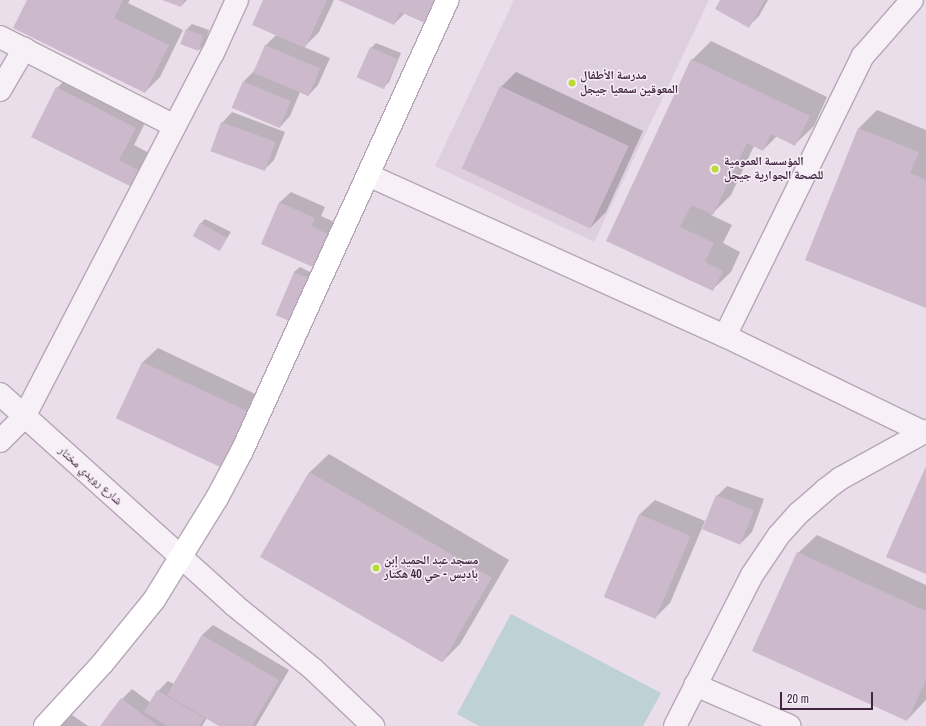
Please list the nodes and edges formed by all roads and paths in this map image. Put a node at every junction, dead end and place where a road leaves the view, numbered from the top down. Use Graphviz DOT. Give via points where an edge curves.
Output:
graph roads {
  1 [pos="237,0"];
  2 [pos="448,0"];
  3 [pos="912,0"];
  4 [pos="0,38"];
  5 [pos="24,49"];
  6 [pos="0,90"];
  7 [pos="175,126"];
  8 [pos="368,175"];
  9 [pos="725,336"];
  10 [pos="0,394"];
  11 [pos="24,417"];
  12 [pos="925,431"];
  13 [pos="0,441"];
  14 [pos="182,556"];
  15 [pos="695,685"];
  16 [pos="45,726"];
  17 [pos="373,726"];
  18 [pos="675,726"];
  19 [pos="790,726"];
  1 -- 7 [label="street" via="214,53"];
  2 -- 8 [label="main road"];
  3 -- 9 [label="street" via="863,56"];
  4 -- 5 [label="street"];
  5 -- 6 [label="street"];
  5 -- 7 [label="street"];
  7 -- 11 [label="street"];
  8 -- 9 [label="street"];
  8 -- 14 [label="main road" via="242,451"];
  9 -- 12 [label="street"];
  10 -- 11 [label="street, شارع رويدي مختار"];
  11 -- 13 [label="street"];
  11 -- 14 [label="street, شارع رويدي مختار"];
  12 -- 15 [label="street" via="841,478 798,513 779,535 752,575"];
  14 -- 16 [label="main road" via="154,600 128,634"];
  14 -- 17 [label="street, شارع رويدي مختار" via="234,605 313,669"];
  15 -- 18 [label="street"];
  15 -- 19 [label="street"];
}
